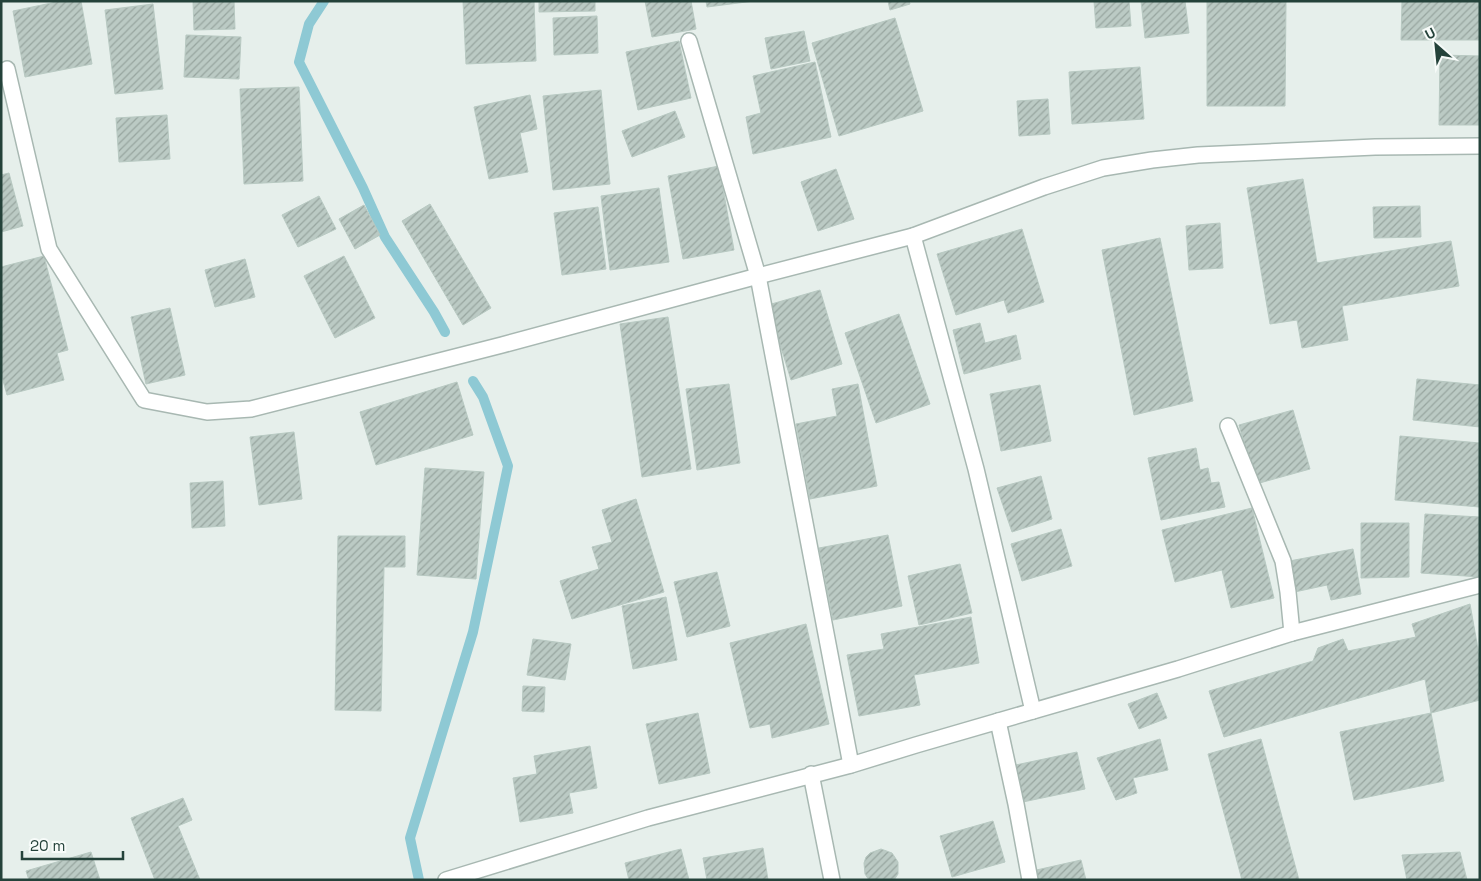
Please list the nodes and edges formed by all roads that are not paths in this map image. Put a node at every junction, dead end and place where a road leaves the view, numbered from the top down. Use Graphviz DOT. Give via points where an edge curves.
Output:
graph roads {
  1 [pos="689,41"];
  2 [pos="7,69"];
  3 [pos="1480,146"];
  4 [pos="913,236"];
  5 [pos="758,276"];
  6 [pos="1228,426"];
  7 [pos="1480,585"];
  8 [pos="1292,633"];
  9 [pos="1033,711"];
  10 [pos="998,721"];
  11 [pos="851,765"];
  12 [pos="810,774"];
  13 [pos="446,880"];
  14 [pos="832,880"];
  15 [pos="1030,880"];
  1 -- 5 [label="street"];
  2 -- 5 [label="street" via="48,249 144,400 207,412 251,408 502,346"];
  3 -- 4 [label="street" via="1375,147 1152,160 1103,168"];
  4 -- 5 [label="street"];
  4 -- 9 [label="street" via="976,468"];
  5 -- 11 [label="street"];
  6 -- 8 [label="street" via="1283,562"];
  7 -- 8 [label="street"];
  8 -- 9 [label="street"];
  9 -- 10 [label="street"];
  10 -- 11 [label="street"];
  10 -- 15 [label="street"];
  11 -- 12 [label="street"];
  12 -- 13 [label="street" via="648,818"];
  12 -- 14 [label="street"];
}
